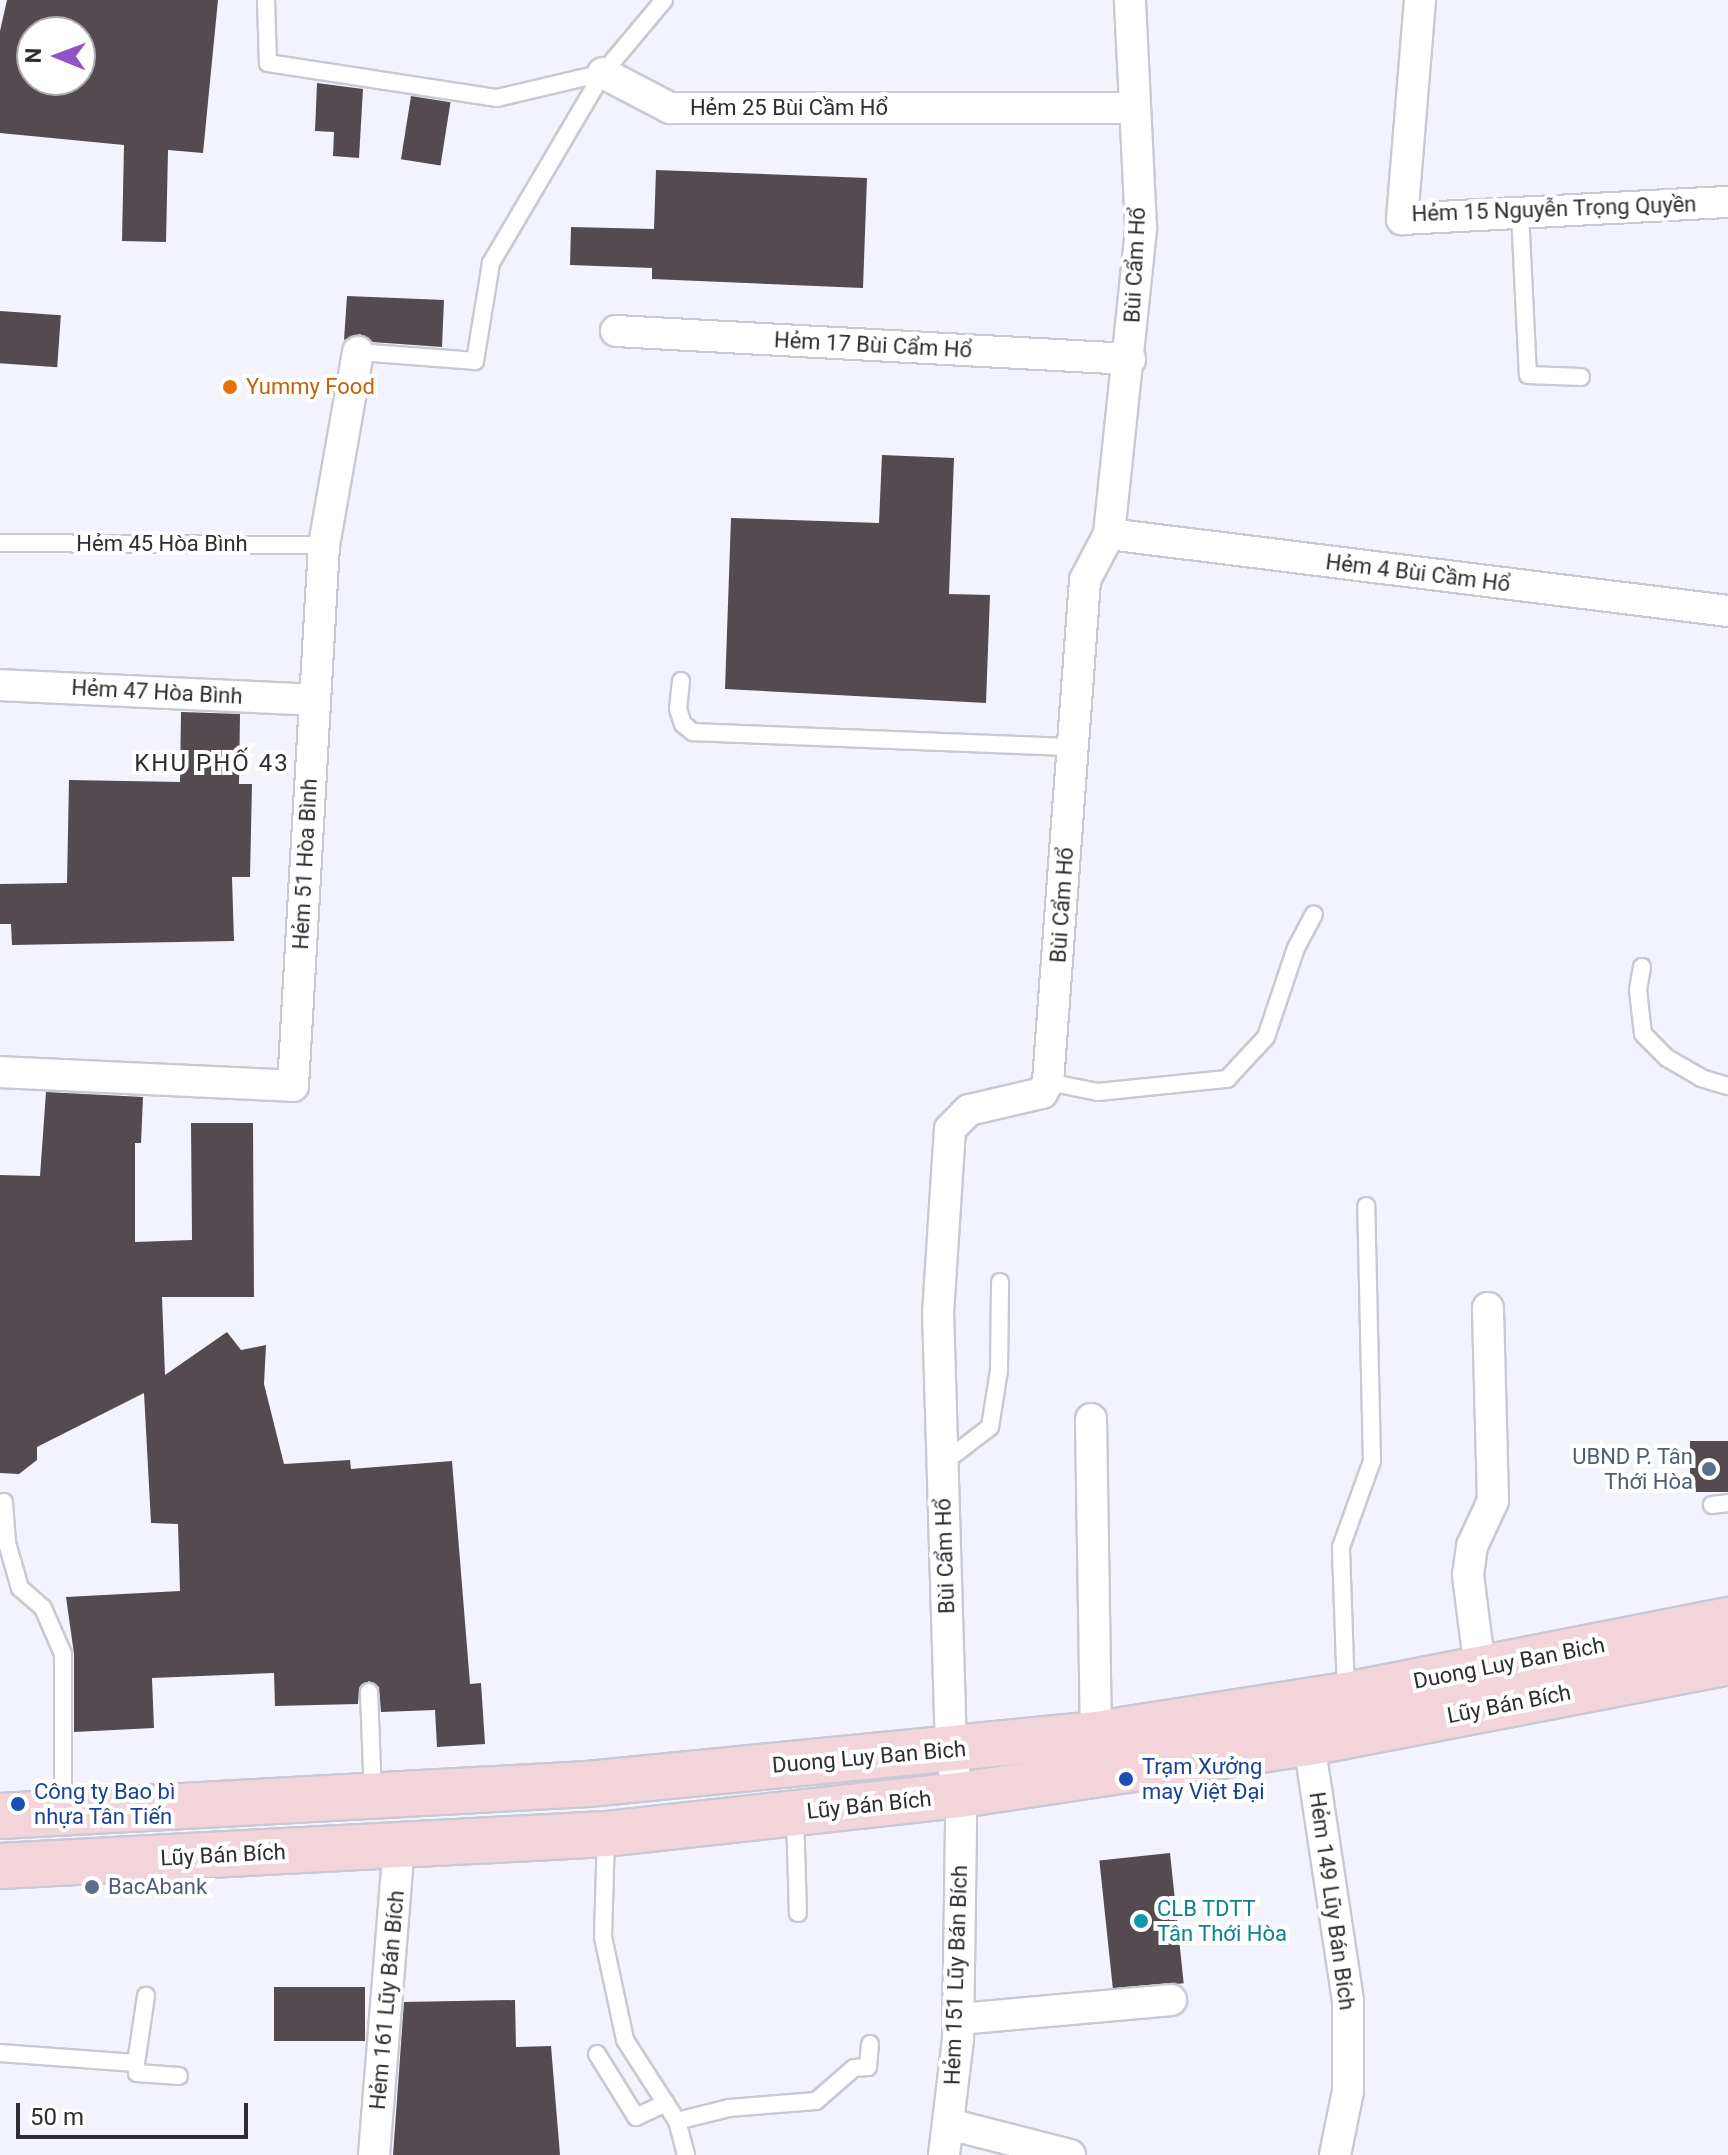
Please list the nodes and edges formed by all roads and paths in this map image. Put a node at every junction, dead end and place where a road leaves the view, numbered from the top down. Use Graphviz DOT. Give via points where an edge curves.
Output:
graph roads {
  1 [pos="266,0"];
  2 [pos="664,0"];
  3 [pos="1130,0"];
  4 [pos="1420,0"];
  5 [pos="603,73"];
  6 [pos="1134,108"];
  7 [pos="1728,202"];
  8 [pos="1520,213"];
  9 [pos="616,331"];
  10 [pos="358,352"];
  11 [pos="1130,359"];
  12 [pos="1581,377"];
  13 [pos="1109,534"];
  14 [pos="0,543"];
  15 [pos="324,545"];
  16 [pos="1728,611"];
  17 [pos="681,681"];
  18 [pos="0,685"];
  19 [pos="314,700"];
  20 [pos="1073,747"];
  21 [pos="1314,914"];
  22 [pos="1642,967"];
  23 [pos="0,1072"];
  24 [pos="1048,1082"];
  25 [pos="1728,1086"];
  26 [pos="1366,1206"];
  27 [pos="1000,1282"];
  28 [pos="1488,1308"];
  29 [pos="1091,1419"];
  30 [pos="943,1463"];
  31 [pos="4,1502"];
  32 [pos="1728,1620"];
  33 [pos="1728,1662"];
  34 [pos="1480,1669"];
  35 [pos="369,1692"];
  36 [pos="1346,1695"];
  37 [pos="1096,1734"];
  38 [pos="1309,1743"];
  39 [pos="951,1749"];
  40 [pos="960,1795"];
  41 [pos="373,1798"];
  42 [pos="63,1813"];
  43 [pos="795,1813"];
  44 [pos="0,1816"];
  45 [pos="606,1834"];
  46 [pos="399,1845"];
  47 [pos="0,1866"];
  48 [pos="798,1913"];
  49 [pos="146,1996"];
  50 [pos="1171,2000"];
  51 [pos="959,2019"];
  52 [pos="870,2044"];
  53 [pos="0,2053"];
  54 [pos="597,2054"];
  55 [pos="136,2063"];
  56 [pos="179,2076"];
  57 [pos="666,2103"];
  58 [pos="677,2121"];
  59 [pos="949,2124"];
  60 [pos="374,2155"];
  61 [pos="686,2155"];
  62 [pos="944,2155"];
  63 [pos="1070,2155"];
  64 [pos="1335,2155"];
  1 -- 5 [label="lane" via="268,63 497,98"];
  2 -- 5 [label="lane"];
  3 -- 6 [label="street, Bùi Cẩm Hổ"];
  4 -- 8 [label="street, Hẻm 15 Nguyễn Trọng Quyền" via="1402,219"];
  5 -- 6 [label="street, Hẻm 25 Bùi Cầm Hổ" via="670,108"];
  5 -- 10 [label="lane" via="491,263 475,361"];
  6 -- 11 [label="street, Bùi Cẩm Hổ" via="1141,227"];
  7 -- 8 [label="street, Hẻm 15 Nguyễn Trọng Quyền"];
  8 -- 12 [label="lane" via="1528,375"];
  9 -- 11 [label="street, Hẻm 17 Bùi Cẩm Hổ"];
  10 -- 15 [label="street, Hẻm 51 Hòa Bình"];
  11 -- 13 [label="street, Bùi Cẩm Hổ"];
  13 -- 16 [label="street, Hẻm 4 Bùi Cầm Hổ"];
  13 -- 20 [label="street, Bùi Cẩm Hổ" via="1085,580"];
  14 -- 15 [label="lane, Hẻm 45 Hòa Bình"];
  15 -- 19 [label="street, Hẻm 51 Hòa Bình"];
  17 -- 20 [label="lane" via="678,709 683,724 693,732"];
  18 -- 19 [label="street, Hẻm 47 Hòa Bình"];
  19 -- 23 [label="street, Hẻm 51 Hòa Bình" via="293,1086"];
  20 -- 24 [label="street, Bùi Cẩm Hổ"];
  21 -- 24 [label="lane" via="1296,948 1266,1037 1227,1079 1098,1092"];
  22 -- 25 [label="lane" via="1638,990 1643,1034 1667,1058"];
  24 -- 30 [label="street, Bùi Cẩm Hổ" via="1042,1093 969,1110 950,1129 938,1314"];
  26 -- 36 [label="lane" via="1372,1461 1341,1547"];
  27 -- 30 [label="lane" via="999,1370 990,1427"];
  28 -- 34 [label="street" via="1493,1501 1472,1546 1468,1575"];
  29 -- 37 [label="street" via="1090,1617"];
  30 -- 39 [label="street, Bùi Cẩm Hổ"];
  31 -- 42 [label="lane" via="7,1543 20,1588 43,1608 63,1654"];
  32 -- 34 [label="main road, Duong Luy Ban Bich"];
  33 -- 38 [label="main road, Lũy Bán Bích"];
  34 -- 36 [label="main road, Duong Luy Ban Bich"];
  35 -- 41 [label="lane"];
  36 -- 37 [label="main road, Duong Luy Ban Bich"];
  37 -- 39 [label="main road, Duong Luy Ban Bich"];
  38 -- 40 [label="main road, Lũy Bán Bích"];
  38 -- 64 [label="street, Hẻm 149 Lũy Bán Bích" via="1348,2000 1348,2091"];
  39 -- 40 [label="street, Bùi Cẩm Hổ"];
  39 -- 41 [label="main road, Duong Luy Ban Bich" via="588,1784"];
  40 -- 43 [label="main road, Lũy Bán Bích"];
  40 -- 51 [label="street, Hẻm 151 Lũy Bán Bích"];
  41 -- 42 [label="main road, Duong Luy Ban Bich"];
  42 -- 44 [label="main road, Duong Luy Ban Bich"];
  43 -- 45 [label="main road, Lũy Bán Bích"];
  43 -- 48 [label="lane"];
  45 -- 46 [label="main road, Lũy Bán Bích"];
  45 -- 57 [label="lane" via="603,1937 625,2040"];
  46 -- 47 [label="main road, Lũy Bán Bích"];
  46 -- 60 [label="street, Hẻm 161 Lũy Bán Bích"];
  49 -- 55 [label="lane"];
  50 -- 51 [label="street"];
  51 -- 59 [label="street, Hẻm 151 Lũy Bán Bích"];
  52 -- 58 [label="lane" via="868,2067 854,2068 816,2101 729,2108"];
  53 -- 55 [label="lane"];
  54 -- 57 [label="lane" via="636,2117"];
  55 -- 56 [label="lane" via="137,2073"];
  57 -- 58 [label="lane"];
  58 -- 61 [label="lane"];
  59 -- 62 [label="street, Hẻm 151 Lũy Bán Bích"];
  59 -- 63 [label="street"];
}
